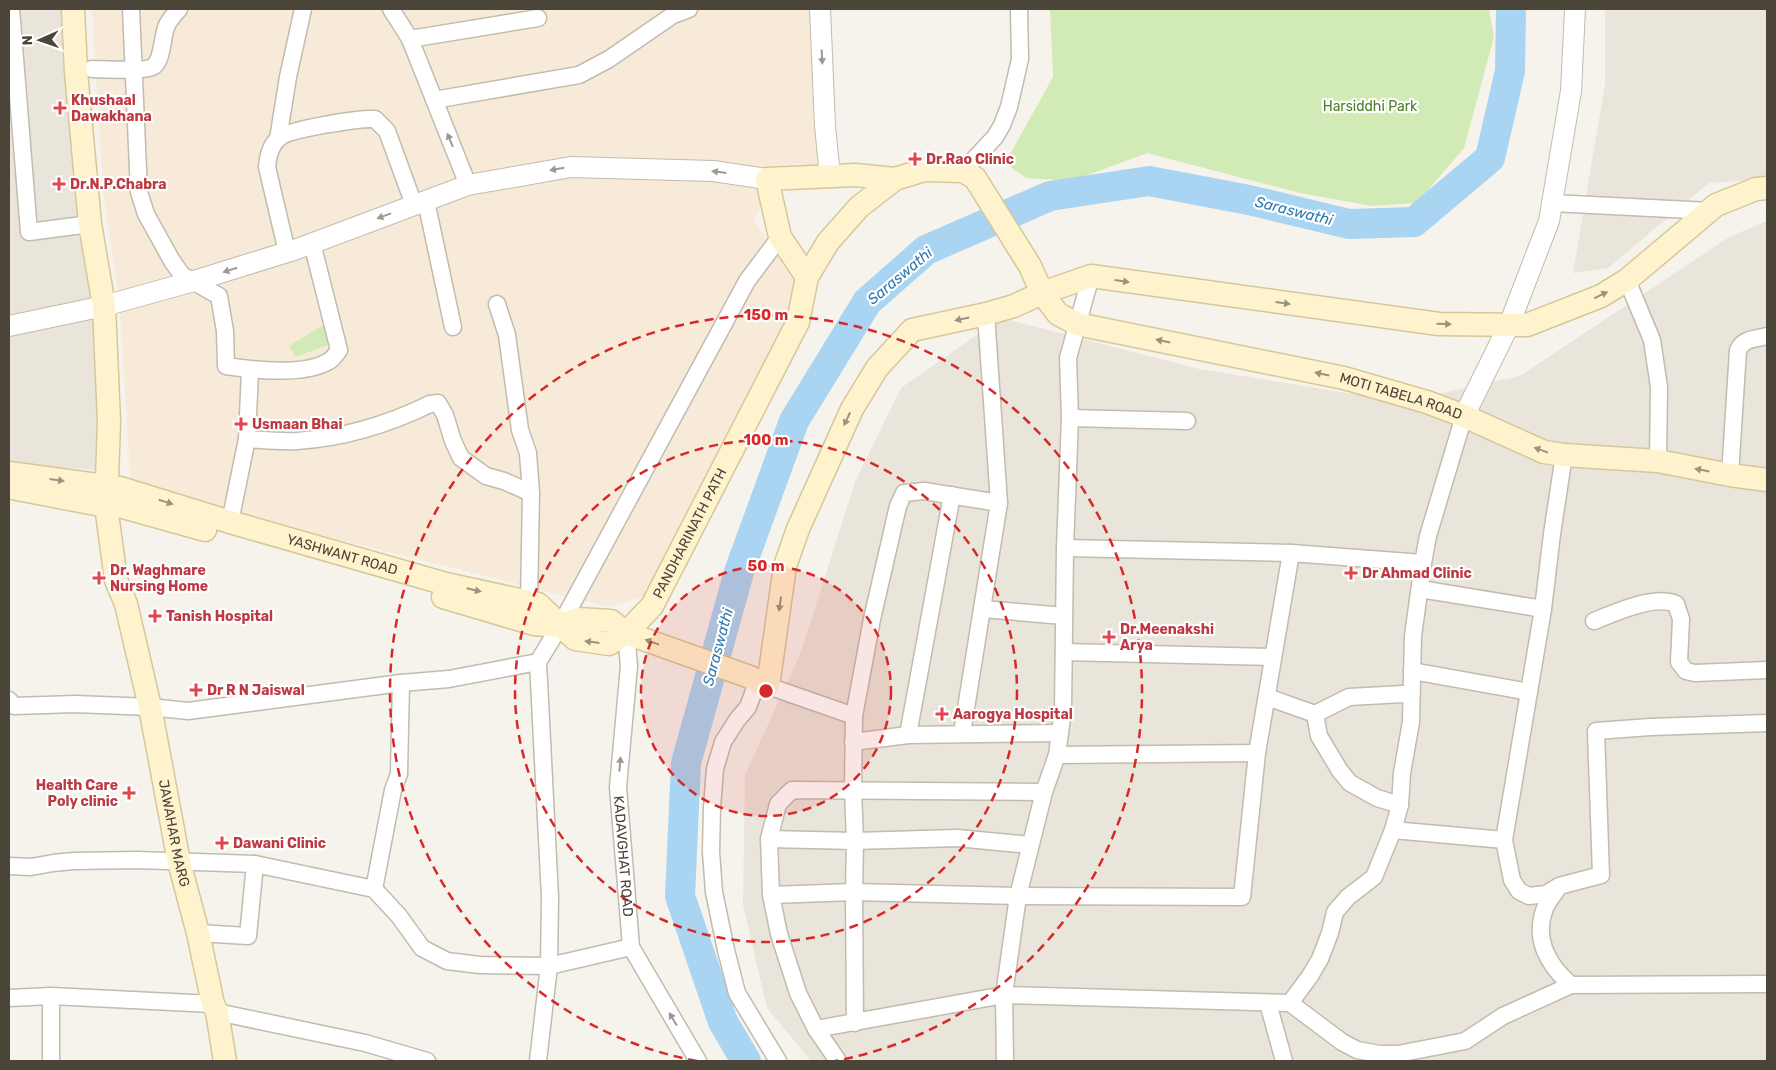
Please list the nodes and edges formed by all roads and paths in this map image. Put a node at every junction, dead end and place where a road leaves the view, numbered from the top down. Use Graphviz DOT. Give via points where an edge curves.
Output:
graph roads {
  1 [pos="11,9"];
  2 [pos="73,9"];
  3 [pos="85,9"];
  4 [pos="131,9"];
  5 [pos="178,9"];
  6 [pos="303,9"];
  7 [pos="392,9"];
  8 [pos="689,9"];
  9 [pos="820,9"];
  10 [pos="1019,9"];
  11 [pos="1575,9"];
  12 [pos="538,18"];
  13 [pos="410,39"];
  14 [pos="92,69"];
  15 [pos="133,69"];
  16 [pos="434,100"];
  17 [pos="15,139"];
  18 [pos="278,139"];
  19 [pos="969,175"];
  20 [pos="830,176"];
  21 [pos="767,179"];
  22 [pos="895,179"];
  23 [pos="468,185"];
  24 [pos="1767,188"];
  25 [pos="420,203"];
  26 [pos="1552,203"];
  27 [pos="1710,211"];
  28 [pos="90,224"];
  29 [pos="780,237"];
  30 [pos="312,243"];
  31 [pos="287,252"];
  32 [pos="1030,266"];
  33 [pos="807,277"];
  34 [pos="1082,279"];
  35 [pos="1627,280"];
  36 [pos="194,281"];
  37 [pos="1042,293"];
  38 [pos="109,304"];
  39 [pos="497,304"];
  40 [pos="1014,306"];
  41 [pos="986,314"];
  42 [pos="1067,319"];
  43 [pos="1509,325"];
  44 [pos="9,326"];
  45 [pos="453,327"];
  46 [pos="1767,336"];
  47 [pos="250,370"];
  48 [pos="1464,416"];
  49 [pos="1070,418"];
  50 [pos="1187,421"];
  51 [pos="247,440"];
  52 [pos="1564,455"];
  53 [pos="1658,461"];
  54 [pos="9,473"];
  55 [pos="1730,475"];
  56 [pos="1767,480"];
  57 [pos="9,487"];
  58 [pos="530,493"];
  59 [pos="952,495"];
  60 [pos="113,497"];
  61 [pos="998,503"];
  62 [pos="230,522"];
  63 [pos="1065,548"];
  64 [pos="1291,553"];
  65 [pos="1423,563"];
  66 [pos="1420,589"];
  67 [pos="529,602"];
  68 [pos="983,608"];
  69 [pos="1543,609"];
  70 [pos="1064,616"];
  71 [pos="1594,621"];
  72 [pos="560,626"];
  73 [pos="626,633"];
  74 [pos="1064,652"];
  75 [pos="1272,657"];
  76 [pos="538,662"];
  77 [pos="1767,670"];
  78 [pos="1412,671"];
  79 [pos="759,682"];
  80 [pos="401,683"];
  81 [pos="1529,692"];
  82 [pos="1411,696"];
  83 [pos="1267,697"];
  84 [pos="11,706"];
  85 [pos="150,707"];
  86 [pos="1315,714"];
  87 [pos="854,716"];
  88 [pos="1767,723"];
  89 [pos="962,733"];
  90 [pos="1060,733"];
  91 [pos="908,735"];
  92 [pos="853,742"];
  93 [pos="1257,753"];
  94 [pos="1057,754"];
  95 [pos="853,790"];
  96 [pos="1044,792"];
  97 [pos="1400,806"];
  98 [pos="1393,830"];
  99 [pos="769,839"];
  100 [pos="855,840"];
  101 [pos="1504,840"];
  102 [pos="1030,845"];
  103 [pos="179,862"];
  104 [pos="254,864"];
  105 [pos="9,866"];
  106 [pos="1559,886"];
  107 [pos="374,889"];
  108 [pos="854,892"];
  109 [pos="771,895"];
  110 [pos="1018,896"];
  111 [pos="198,933"];
  112 [pos="631,947"];
  113 [pos="549,966"];
  114 [pos="1767,984"];
  115 [pos="1571,985"];
  116 [pos="51,996"];
  117 [pos="1004,996"];
  118 [pos="9,998"];
  119 [pos="1268,1003"];
  120 [pos="1290,1003"];
  121 [pos="215,1008"];
  122 [pos="855,1023"];
  123 [pos="816,1029"];
  124 [pos="51,1061"];
  125 [pos="225,1061"];
  126 [pos="427,1061"];
  127 [pos="538,1061"];
  128 [pos="698,1061"];
  129 [pos="778,1061"];
  130 [pos="838,1061"];
  131 [pos="1005,1061"];
  132 [pos="1284,1061"];
  1 -- 17 [label="street"];
  2 -- 28 [label="main road"];
  3 -- 14 [label="main road"];
  4 -- 15 [label="street"];
  5 -- 15 [label="street" via="167,24 155,66"];
  6 -- 18 [label="street"];
  7 -- 13 [label="street"];
  8 -- 16 [label="street" via="579,76"];
  9 -- 20 [label="street, one-way"];
  10 -- 19 [label="street" via="1020,59 1009,107 1002,125"];
  11 -- 26 [label="street" via="1571,91"];
  12 -- 13 [label="street"];
  13 -- 16 [label="street"];
  14 -- 15 [label="street"];
  14 -- 38 [label="main road"];
  15 -- 36 [label="street" via="139,192 146,214 172,261 182,275"];
  23 -- 16 [label="street, one-way"];
  17 -- 28 [label="street" via="30,232"];
  18 -- 25 [label="street" via="335,123 375,119 387,131"];
  18 -- 31 [label="street" via="269,153 267,167"];
  19 -- 22 [label="main road" via="924,170"];
  19 -- 32 [label="main road"];
  20 -- 21 [label="main road"];
  20 -- 22 [label="main road"];
  21 -- 23 [label="street, one-way" via="713,171 571,167"];
  21 -- 29 [label="main road"];
  22 -- 33 [label="main road, PANDHARINATH PATH" via="860,207 828,242"];
  23 -- 25 [label="street"];
  24 -- 27 [label="main road" via="1756,189"];
  25 -- 30 [label="street, one-way"];
  25 -- 45 [label="street"];
  26 -- 27 [label="street"];
  26 -- 43 [label="street" via="1549,221"];
  27 -- 35 [label="main road"];
  28 -- 38 [label="main road"];
  29 -- 33 [label="main road"];
  29 -- 72 [label="street" via="747,281"];
  30 -- 31 [label="street"];
  30 -- 47 [label="street" via="339,350 330,361 308,370"];
  31 -- 36 [label="street, one-way"];
  32 -- 34 [label="main road"];
  32 -- 37 [label="main road"];
  33 -- 73 [label="main road, PANDHARINATH PATH" via="798,322 652,606"];
  34 -- 37 [label="main road"];
  34 -- 42 [label="street"];
  34 -- 43 [label="main road, one-way" via="1439,324"];
  43 -- 35 [label="main road, one-way" via="1527,325 1601,296"];
  35 -- 53 [label="street" via="1652,340 1659,387"];
  36 -- 38 [label="street"];
  36 -- 47 [label="street" via="219,296 226,366"];
  37 -- 40 [label="main road"];
  37 -- 42 [label="main road"];
  38 -- 44 [label="street"];
  38 -- 60 [label="main road, JAWAHAR MARG" via="120,420"];
  39 -- 58 [label="street" via="507,335 520,430 528,453"];
  40 -- 41 [label="main road"];
  40 -- 42 [label="main road, MOTI TABELA ROAD"];
  41 -- 61 [label="street"];
  41 -- 79 [label="main road, one-way" via="912,330 877,368 852,409 798,529 785,566"];
  48 -- 42 [label="main road, MOTI TABELA ROAD, one-way" via="1344,378"];
  42 -- 49 [label="street"];
  43 -- 48 [label="street"];
  46 -- 55 [label="street" via="1748,340 1738,350"];
  47 -- 51 [label="street"];
  52 -- 48 [label="main road, MOTI TABELA ROAD, one-way" via="1544,452"];
  48 -- 65 [label="street"];
  49 -- 50 [label="street"];
  49 -- 63 [label="street"];
  51 -- 58 [label="street" via="296,441 335,436 381,424 438,403 462,458 486,476"];
  51 -- 62 [label="street"];
  52 -- 53 [label="main road, MOTI TABELA ROAD"];
  52 -- 69 [label="street"];
  55 -- 53 [label="main road, MOTI TABELA ROAD, one-way"];
  54 -- 60 [label="main road, one-way"];
  55 -- 56 [label="main road, MOTI TABELA ROAD"];
  57 -- 60 [label="main road"];
  58 -- 67 [label="street"];
  59 -- 61 [label="street"];
  59 -- 87 [label="street" via="924,491 904,493 898,506"];
  59 -- 91 [label="street"];
  60 -- 62 [label="main road, YASHWANT ROAD, one-way"];
  60 -- 72 [label="main road" via="534,624"];
  60 -- 85 [label="main road, JAWAHAR MARG" via="116,580 126,604"];
  61 -- 68 [label="street"];
  62 -- 67 [label="main road, YASHWANT ROAD, one-way" via="446,584"];
  63 -- 64 [label="street"];
  63 -- 70 [label="street"];
  64 -- 65 [label="street"];
  64 -- 75 [label="street"];
  65 -- 66 [label="street"];
  66 -- 69 [label="street"];
  66 -- 78 [label="street"];
  67 -- 72 [label="main road, YASHWANT ROAD" via="538,604"];
  68 -- 70 [label="street"];
  68 -- 89 [label="street"];
  69 -- 81 [label="street"];
  70 -- 74 [label="street"];
  71 -- 77 [label="street" via="1635,606 1669,600 1676,604 1681,620 1679,662 1686,671"];
  72 -- 73 [label="main road, PANDHARINATH PATH" via="574,639 590,643 610,644"];
  72 -- 76 [label="street"];
  79 -- 73 [label="main road, one-way"];
  112 -- 73 [label="street, KADAVGHAT ROAD, one-way" via="618,787 629,666"];
  74 -- 75 [label="street"];
  74 -- 90 [label="street"];
  75 -- 83 [label="street"];
  76 -- 80 [label="street" via="449,679"];
  76 -- 113 [label="street" via="550,897"];
  78 -- 81 [label="street"];
  78 -- 82 [label="street"];
  79 -- 87 [label="street"];
  79 -- 129 [label="street" via="748,707 723,742 715,769 711,852 714,892 737,993"];
  80 -- 85 [label="street" via="188,711"];
  80 -- 107 [label="street" via="399,774"];
  81 -- 101 [label="street"];
  82 -- 86 [label="street" via="1349,697"];
  82 -- 97 [label="street"];
  83 -- 86 [label="street"];
  83 -- 93 [label="street"];
  84 -- 85 [label="street"];
  85 -- 103 [label="main road, JAWAHAR MARG"];
  86 -- 97 [label="street" via="1319,736 1350,784"];
  87 -- 92 [label="street"];
  88 -- 106 [label="street" via="1596,731 1601,875"];
  89 -- 90 [label="street"];
  89 -- 91 [label="street"];
  90 -- 94 [label="street"];
  91 -- 92 [label="street"];
  92 -- 95 [label="street"];
  93 -- 94 [label="street"];
  93 -- 110 [label="street" via="1242,897"];
  94 -- 96 [label="street"];
  95 -- 96 [label="street"];
  95 -- 99 [label="street" via="792,790 778,804"];
  95 -- 100 [label="street"];
  96 -- 102 [label="street"];
  97 -- 98 [label="street"];
  98 -- 101 [label="street"];
  98 -- 120 [label="street" via="1374,876 1348,896 1334,912 1320,959"];
  99 -- 100 [label="street"];
  99 -- 109 [label="street"];
  100 -- 102 [label="street" via="957,838"];
  100 -- 108 [label="street"];
  101 -- 106 [label="street" via="1512,880 1519,891 1529,896 1546,894"];
  102 -- 110 [label="street"];
  103 -- 104 [label="street"];
  103 -- 105 [label="street" via="74,861 31,867"];
  103 -- 111 [label="main road, JAWAHAR MARG"];
  104 -- 107 [label="street"];
  104 -- 111 [label="street" via="248,936"];
  106 -- 115 [label="street" via="1546,908 1541,932 1546,957"];
  107 -- 113 [label="street" via="422,948 447,960 480,965"];
  108 -- 109 [label="street"];
  108 -- 110 [label="street"];
  108 -- 122 [label="street"];
  109 -- 123 [label="street" via="779,934 798,993"];
  110 -- 117 [label="street"];
  111 -- 121 [label="main road, JAWAHAR MARG"];
  112 -- 113 [label="street"];
  128 -- 112 [label="street, KADAVGHAT ROAD, one-way"];
  113 -- 127 [label="street"];
  114 -- 115 [label="street"];
  115 -- 120 [label="street" via="1503,1016 1465,1041 1398,1054 1357,1050"];
  116 -- 118 [label="street"];
  116 -- 121 [label="street"];
  116 -- 124 [label="street"];
  117 -- 119 [label="street"];
  117 -- 122 [label="street"];
  117 -- 131 [label="street"];
  119 -- 120 [label="street"];
  119 -- 132 [label="street"];
  121 -- 125 [label="main road, JAWAHAR MARG"];
  121 -- 126 [label="street"];
  122 -- 123 [label="street"];
  123 -- 130 [label="street"];
}
